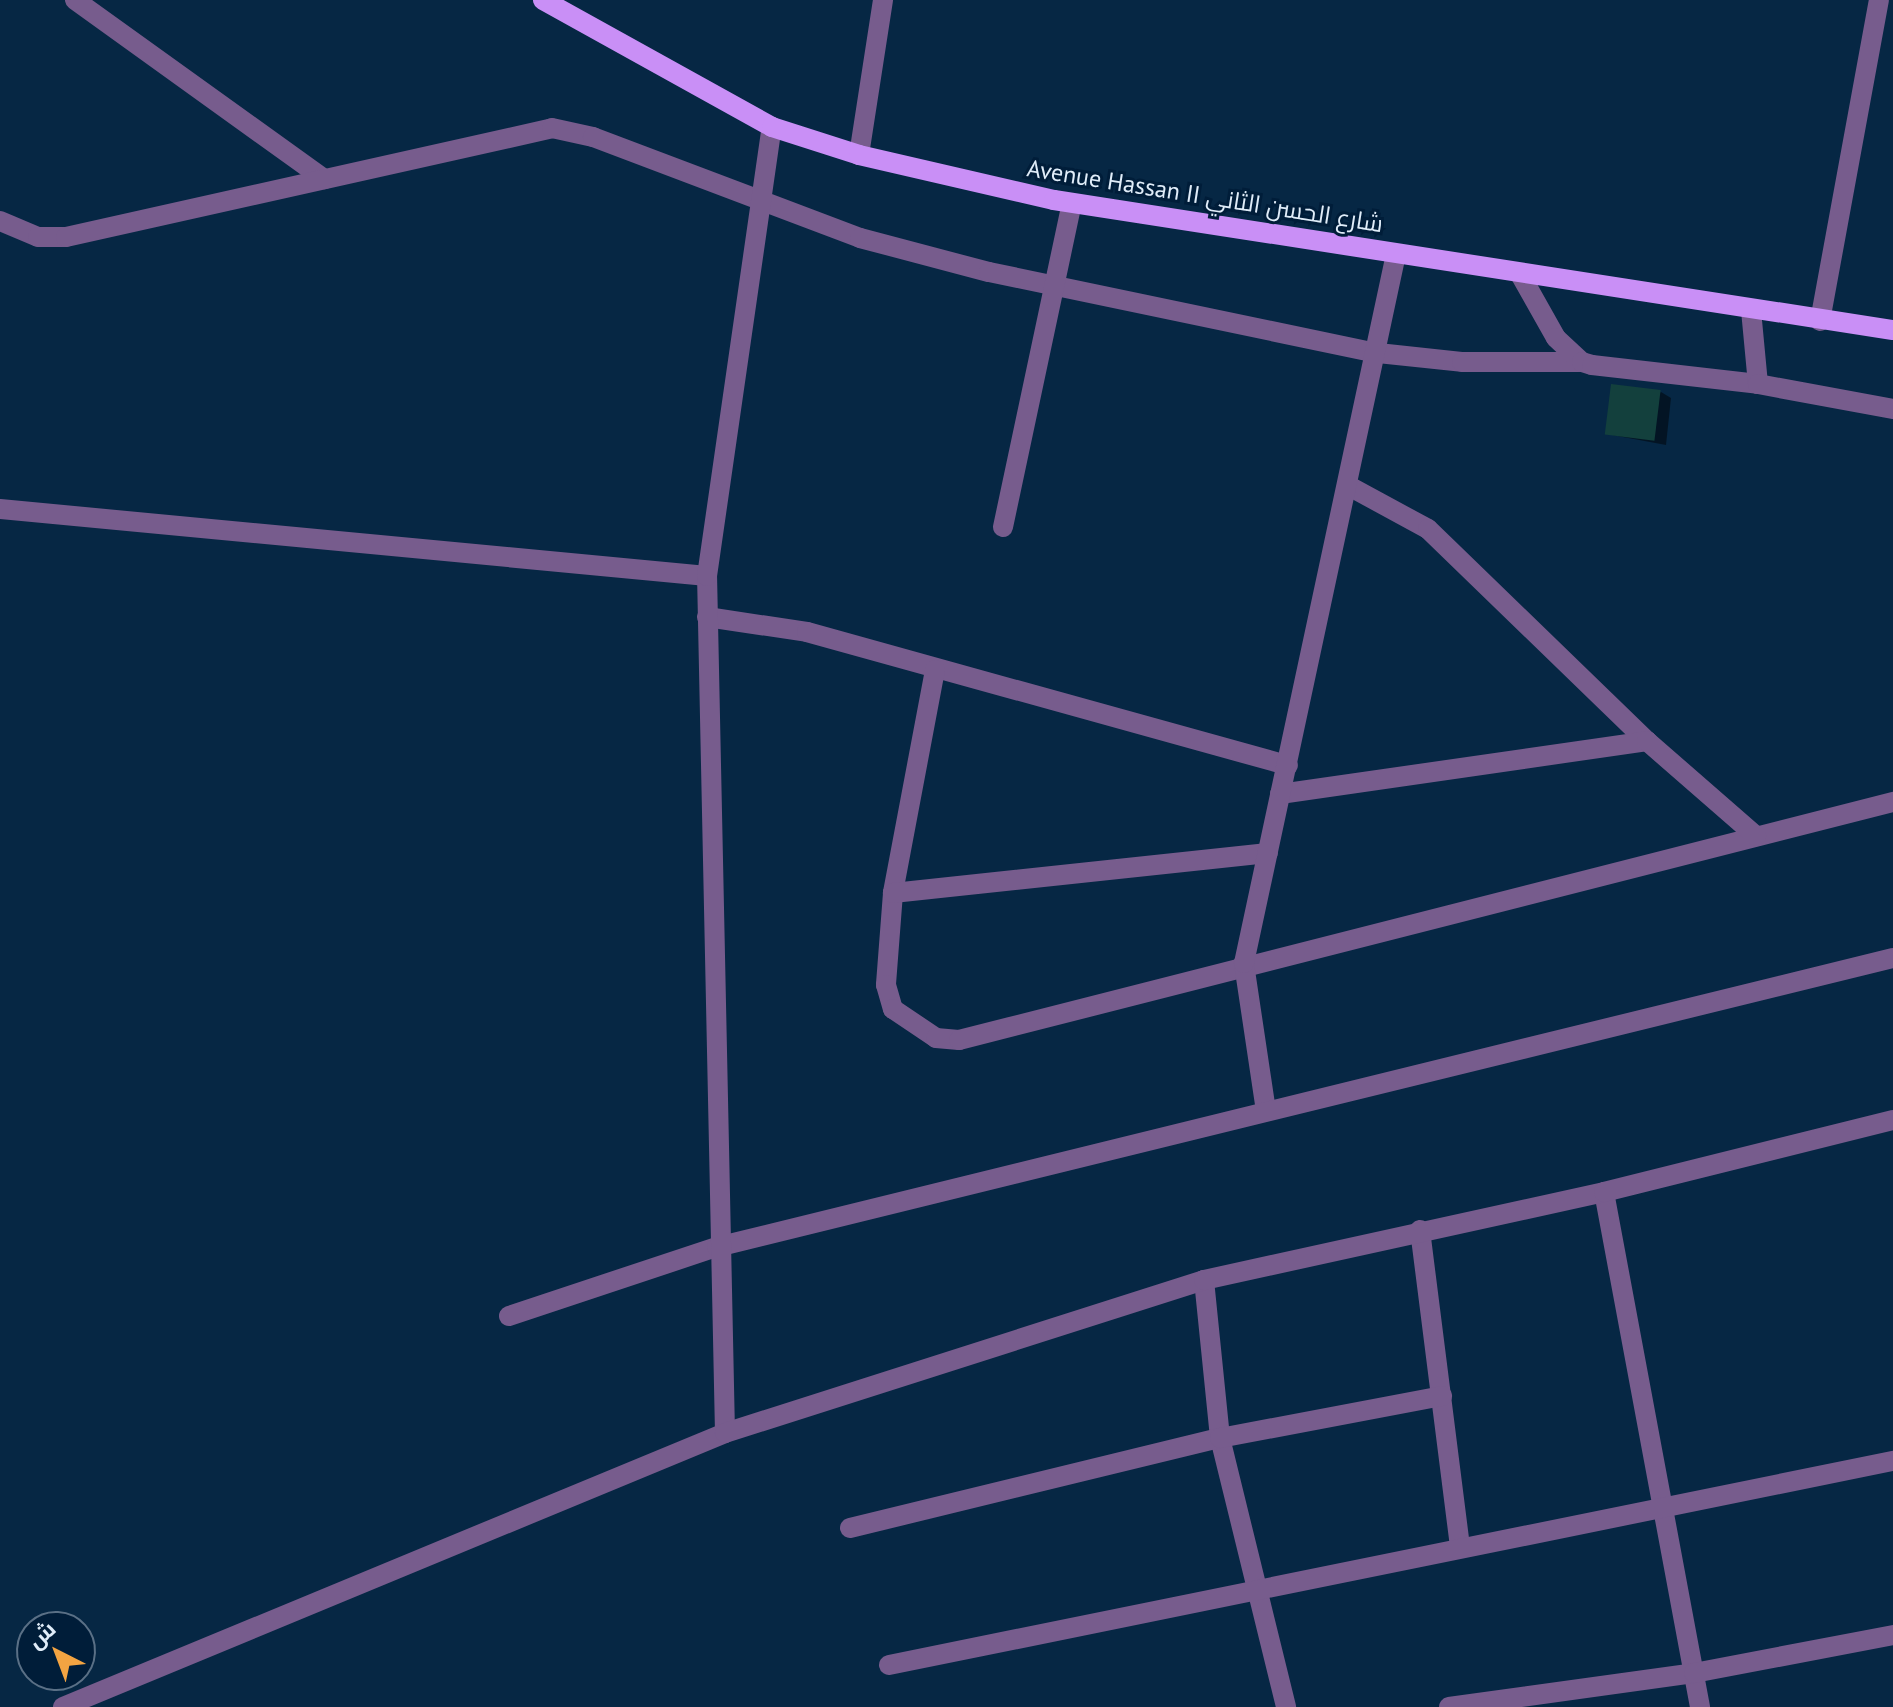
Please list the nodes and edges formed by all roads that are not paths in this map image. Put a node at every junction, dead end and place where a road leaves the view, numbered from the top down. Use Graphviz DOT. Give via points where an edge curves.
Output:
graph roads {
  1 [pos="75,0"];
  2 [pos="543,0"];
  3 [pos="883,0"];
  4 [pos="1879,0"];
  5 [pos="772,127"];
  6 [pos="859,155"];
  7 [pos="324,179"];
  8 [pos="759,198"];
  9 [pos="1072,203"];
  10 [pos="0,221"];
  11 [pos="1396,254"];
  12 [pos="1520,274"];
  13 [pos="1055,283"];
  14 [pos="1751,310"];
  15 [pos="1820,321"];
  16 [pos="1893,330"];
  17 [pos="1378,353"];
  18 [pos="1582,362"];
  19 [pos="1758,384"];
  20 [pos="1893,409"];
  21 [pos="1347,485"];
  22 [pos="0,509"];
  23 [pos="1003,527"];
  24 [pos="707,576"];
  25 [pos="707,617"];
  26 [pos="935,670"];
  27 [pos="1647,741"];
  28 [pos="1288,765"];
  29 [pos="1280,794"];
  30 [pos="1893,802"];
  31 [pos="1756,836"];
  32 [pos="1268,853"];
  33 [pos="893,893"];
  34 [pos="1893,958"];
  35 [pos="1244,963"];
  36 [pos="1266,1111"];
  37 [pos="1893,1120"];
  38 [pos="1604,1192"];
  39 [pos="1420,1230"];
  40 [pos="717,1247"];
  41 [pos="1204,1280"];
  42 [pos="509,1316"];
  43 [pos="1442,1396"];
  44 [pos="725,1433"];
  45 [pos="1220,1438"];
  46 [pos="1893,1461"];
  47 [pos="1662,1505"];
  48 [pos="850,1528"];
  49 [pos="1460,1547"];
  50 [pos="1254,1589"];
  51 [pos="1893,1635"];
  52 [pos="889,1665"];
  53 [pos="1694,1673"];
  54 [pos="63,1707"];
  55 [pos="1286,1707"];
  56 [pos="1449,1707"];
  57 [pos="1700,1707"];
  1 -- 7 [label="street"];
  2 -- 5 [label="main road, Avenue Hassan II شارع الحسن الثاني"];
  3 -- 6 [label="street"];
  4 -- 15 [label="street"];
  5 -- 6 [label="main road, Avenue Hassan II شارع الحسن الثاني"];
  5 -- 8 [label="street"];
  6 -- 9 [label="main road, Avenue Hassan II شارع الحسن الثاني"];
  7 -- 8 [label="street" via="552,128 593,137"];
  7 -- 10 [label="street" via="66,237 38,237"];
  8 -- 13 [label="street" via="860,238"];
  8 -- 24 [label="street"];
  9 -- 11 [label="main road, Avenue Hassan II شارع الحسن الثاني"];
  9 -- 13 [label="street"];
  11 -- 12 [label="main road, Avenue Hassan II شارع الحسن الثاني"];
  11 -- 17 [label="street"];
  12 -- 14 [label="main road, Avenue Hassan II شارع الحسن الثاني"];
  12 -- 18 [label="street" via="1549,328"];
  13 -- 17 [label="street"];
  13 -- 23 [label="street"];
  14 -- 15 [label="main road, Avenue Hassan II شارع الحسن الثاني"];
  14 -- 19 [label="street"];
  15 -- 16 [label="main road, Avenue Hassan II شارع الحسن الثاني"];
  17 -- 18 [label="street" via="1462,362"];
  17 -- 21 [label="street"];
  18 -- 19 [label="street"];
  19 -- 20 [label="street"];
  21 -- 27 [label="street" via="1428,529"];
  21 -- 28 [label="street"];
  22 -- 24 [label="street"];
  24 -- 25 [label="street"];
  25 -- 26 [label="street" via="807,632"];
  25 -- 40 [label="street"];
  26 -- 28 [label="street"];
  26 -- 33 [label="street"];
  27 -- 29 [label="street"];
  27 -- 31 [label="street"];
  28 -- 29 [label="street"];
  29 -- 32 [label="street"];
  30 -- 31 [label="street"];
  31 -- 35 [label="street"];
  32 -- 33 [label="street"];
  32 -- 35 [label="street"];
  33 -- 35 [label="street" via="886,985 893,1009 936,1038 959,1040"];
  34 -- 36 [label="street"];
  35 -- 36 [label="street"];
  36 -- 40 [label="street"];
  37 -- 38 [label="street"];
  38 -- 39 [label="street"];
  38 -- 47 [label="street"];
  39 -- 41 [label="street"];
  39 -- 43 [label="street"];
  40 -- 42 [label="street"];
  40 -- 44 [label="street"];
  41 -- 44 [label="street"];
  41 -- 45 [label="street"];
  43 -- 45 [label="street"];
  43 -- 49 [label="street"];
  44 -- 54 [label="street"];
  45 -- 48 [label="street"];
  45 -- 50 [label="street"];
  46 -- 47 [label="street"];
  47 -- 49 [label="street"];
  47 -- 53 [label="street"];
  49 -- 50 [label="street"];
  50 -- 52 [label="street"];
  50 -- 55 [label="street"];
  51 -- 53 [label="street"];
  53 -- 56 [label="street"];
  53 -- 57 [label="street"];
}
